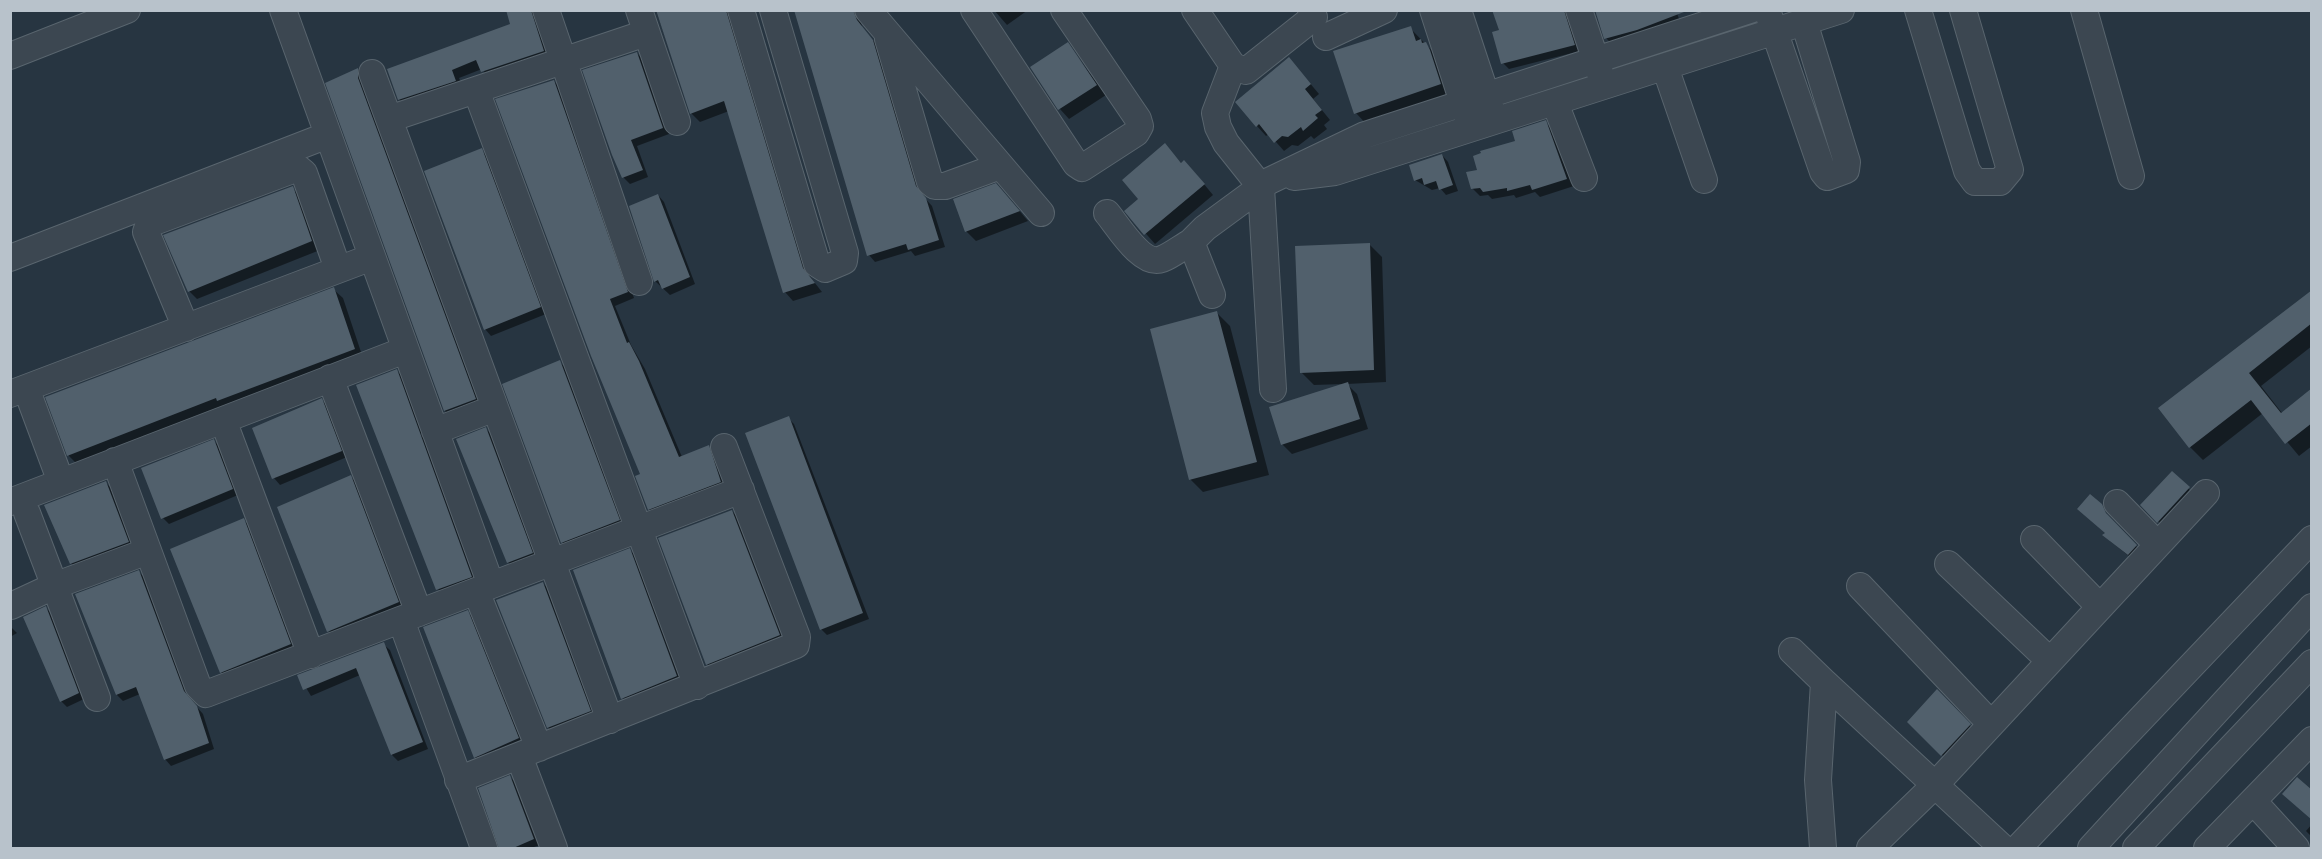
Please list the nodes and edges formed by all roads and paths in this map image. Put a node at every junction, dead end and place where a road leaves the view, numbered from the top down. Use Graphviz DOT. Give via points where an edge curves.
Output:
graph roads {
  1 [pos="127,10"];
  2 [pos="283,10"];
  3 [pos="546,10"];
  4 [pos="741,10"];
  5 [pos="772,10"];
  6 [pos="868,10"];
  7 [pos="974,10"];
  8 [pos="1064,10"];
  9 [pos="1194,10"];
  10 [pos="1311,10"];
  11 [pos="1384,10"];
  12 [pos="1433,10"];
  13 [pos="1458,10"];
  14 [pos="1579,10"];
  15 [pos="1918,10"];
  16 [pos="1963,10"];
  17 [pos="2084,10"];
  18 [pos="1841,11"];
  19 [pos="1756,15"];
  20 [pos="1685,20"];
  21 [pos="643,22"];
  22 [pos="1804,22"];
  23 [pos="886,32"];
  24 [pos="1326,37"];
  25 [pos="10,56"];
  26 [pos="1697,57"];
  27 [pos="1596,60"];
  28 [pos="563,61"];
  29 [pos="1233,66"];
  30 [pos="1665,68"];
  31 [pos="372,74"];
  32 [pos="1605,87"];
  33 [pos="476,90"];
  34 [pos="1475,99"];
  35 [pos="1555,103"];
  36 [pos="388,119"];
  37 [pos="676,122"];
  38 [pos="1484,126"];
  39 [pos="328,135"];
  40 [pos="813,145"];
  41 [pos="784,156"];
  42 [pos="1000,166"];
  43 [pos="2131,176"];
  44 [pos="1584,178"];
  45 [pos="1704,180"];
  46 [pos="1265,184"];
  47 [pos="1041,213"];
  48 [pos="1107,213"];
  49 [pos="1191,242"];
  50 [pos="372,257"];
  51 [pos="10,258"];
  52 [pos="338,269"];
  53 [pos="639,282"];
  54 [pos="1212,295"];
  55 [pos="186,327"];
  56 [pos="405,350"];
  57 [pos="330,378"];
  58 [pos="1273,389"];
  59 [pos="18,391"];
  60 [pos="495,408"];
  61 [pos="223,420"];
  62 [pos="435,431"];
  63 [pos="724,447"];
  64 [pos="115,461"];
  65 [pos="61,482"];
  66 [pos="741,490"];
  67 [pos="2206,493"];
  68 [pos="2117,503"];
  69 [pos="19,507"];
  70 [pos="640,528"];
  71 [pos="2034,539"];
  72 [pos="2312,539"];
  73 [pos="2156,543"];
  74 [pos="148,551"];
  75 [pos="552,562"];
  76 [pos="1948,564"];
  77 [pos="54,586"];
  78 [pos="1860,586"];
  79 [pos="484,588"];
  80 [pos="11,605"];
  81 [pos="2099,606"];
  82 [pos="2312,607"];
  83 [pos="410,616"];
  84 [pos="10,624"];
  85 [pos="1792,651"];
  86 [pos="311,655"];
  87 [pos="2049,660"];
  88 [pos="2312,663"];
  89 [pos="1824,682"];
  90 [pos="697,686"];
  91 [pos="96,698"];
  92 [pos="610,720"];
  93 [pos="1991,724"];
  94 [pos="2312,740"];
  95 [pos="529,752"];
  96 [pos="458,780"];
  97 [pos="1934,786"];
  98 [pos="2253,801"];
  99 [pos="484,849"];
  100 [pos="554,849"];
  101 [pos="1823,849"];
  102 [pos="1870,849"];
  103 [pos="2003,849"];
  104 [pos="2018,849"];
  105 [pos="2091,849"];
  106 [pos="2136,849"];
  107 [pos="2207,849"];
  108 [pos="2296,849"];
  1 -- 25 [label="street"];
  2 -- 39 [label="street"];
  3 -- 28 [label="street"];
  4 -- 41 [label="street"];
  5 -- 40 [label="street"];
  6 -- 23 [label="street"];
  7 -- 8 [label="street" via="1082,168 1136,133 1140,126"];
  9 -- 29 [label="street"];
  10 -- 29 [label="street" via="1314,17 1246,71"];
  11 -- 24 [label="street"];
  12 -- 34 [label="street"];
  13 -- 34 [label="street"];
  14 -- 27 [label="street"];
  15 -- 16 [label="street" via="1967,171 1975,182 2000,182 2010,170"];
  17 -- 43 [label="street"];
  18 -- 22 [label="street"];
  19 -- 20 [label="street"];
  19 -- 22 [label="street"];
  19 -- 22 [label="street" via="1823,172 1827,177 1835,176 1846,170 1847,162"];
  19 -- 26 [label="street"];
  20 -- 26 [label="street"];
  20 -- 27 [label="street"];
  21 -- 28 [label="street"];
  21 -- 37 [label="street"];
  23 -- 42 [label="street"];
  23 -- 42 [label="street" via="930,182 945,186"];
  26 -- 30 [label="street"];
  27 -- 32 [label="street"];
  27 -- 34 [label="street"];
  28 -- 33 [label="street"];
  28 -- 53 [label="street"];
  29 -- 46 [label="street" via="1215,113 1218,127 1226,143"];
  30 -- 32 [label="street"];
  30 -- 45 [label="street"];
  31 -- 36 [label="street"];
  32 -- 35 [label="street"];
  33 -- 36 [label="street"];
  33 -- 70 [label="street"];
  34 -- 38 [label="street"];
  34 -- 46 [label="street" via="1365,135"];
  35 -- 38 [label="street"];
  35 -- 44 [label="street"];
  36 -- 60 [label="street"];
  38 -- 46 [label="street" via="1335,172"];
  39 -- 50 [label="street"];
  39 -- 51 [label="street"];
  40 -- 41 [label="street"];
  40 -- 41 [label="street" via="845,253 844,261 833,268 817,264"];
  42 -- 47 [label="street"];
  46 -- 49 [label="street"];
  46 -- 58 [label="street"];
  48 -- 49 [label="street" via="1143,257 1152,261 1161,260"];
  49 -- 54 [label="street"];
  50 -- 52 [label="street"];
  50 -- 56 [label="street"];
  52 -- 55 [label="street"];
  52 -- 55 [label="street" via="304,173 298,168 149,224 146,232"];
  55 -- 59 [label="street"];
  56 -- 57 [label="street"];
  56 -- 62 [label="street"];
  57 -- 61 [label="street"];
  57 -- 83 [label="street"];
  59 -- 65 [label="street"];
  60 -- 62 [label="street"];
  60 -- 75 [label="street"];
  61 -- 64 [label="street"];
  61 -- 86 [label="street"];
  62 -- 79 [label="street"];
  63 -- 66 [label="street"];
  64 -- 65 [label="street"];
  64 -- 74 [label="street"];
  65 -- 69 [label="street"];
  66 -- 70 [label="street"];
  66 -- 90 [label="street" via="798,641 790,648"];
  67 -- 73 [label="street"];
  68 -- 73 [label="street"];
  69 -- 77 [label="street"];
  70 -- 75 [label="street"];
  70 -- 90 [label="street"];
  71 -- 81 [label="street"];
  72 -- 104 [label="street"];
  73 -- 81 [label="street"];
  74 -- 77 [label="street"];
  74 -- 86 [label="street" via="201,692 210,693"];
  75 -- 79 [label="street"];
  75 -- 92 [label="street"];
  76 -- 87 [label="street"];
  77 -- 80 [label="street"];
  77 -- 91 [label="street"];
  78 -- 93 [label="street"];
  79 -- 83 [label="street"];
  79 -- 95 [label="street"];
  80 -- 84 [label="street" via="14,618"];
  81 -- 87 [label="street"];
  82 -- 105 [label="street"];
  83 -- 86 [label="street"];
  83 -- 96 [label="street"];
  85 -- 89 [label="street"];
  87 -- 93 [label="street"];
  88 -- 106 [label="street"];
  89 -- 97 [label="street"];
  89 -- 101 [label="street" via="1818,780"];
  90 -- 92 [label="street"];
  92 -- 95 [label="street"];
  93 -- 97 [label="street"];
  94 -- 98 [label="street"];
  95 -- 96 [label="street"];
  95 -- 100 [label="street"];
  96 -- 99 [label="street"];
  97 -- 102 [label="street"];
  97 -- 103 [label="street"];
  98 -- 107 [label="street"];
  98 -- 108 [label="street"];
}
